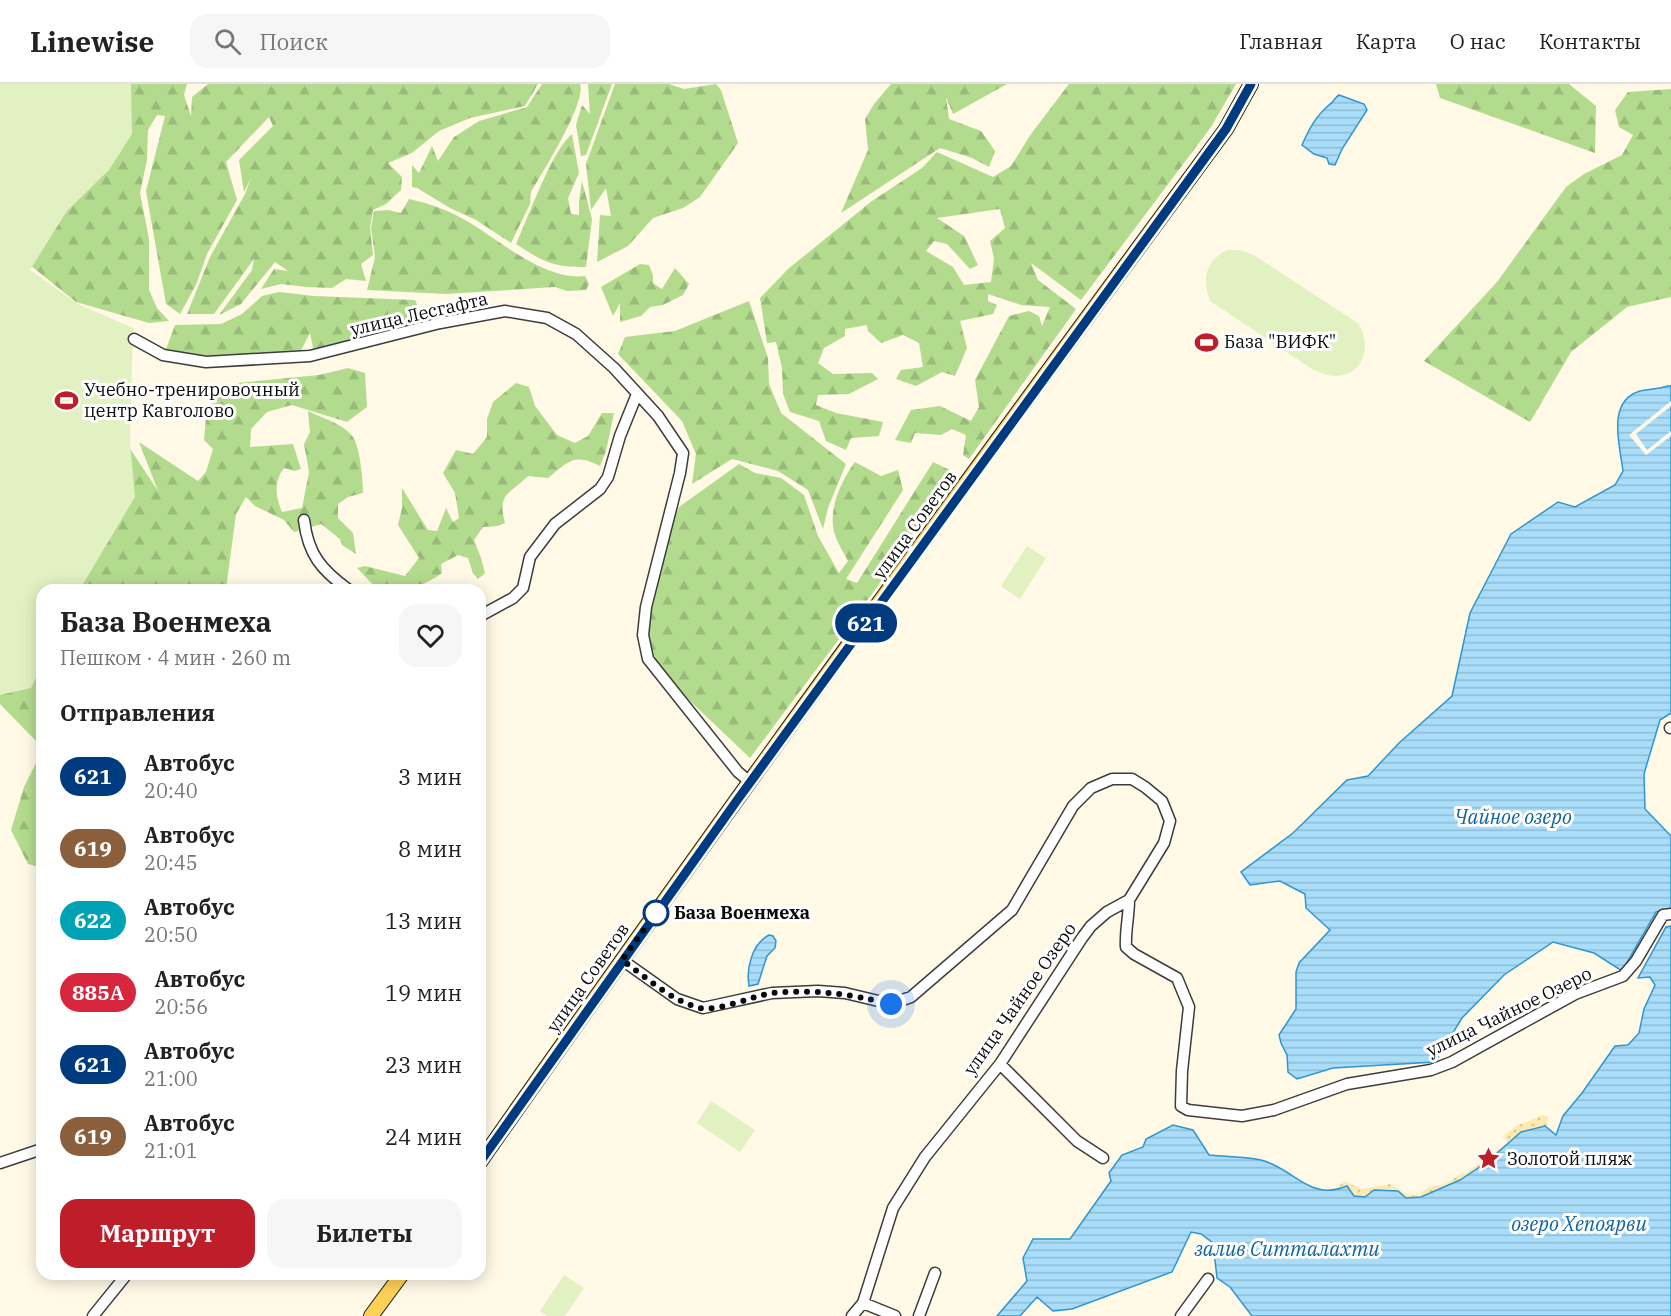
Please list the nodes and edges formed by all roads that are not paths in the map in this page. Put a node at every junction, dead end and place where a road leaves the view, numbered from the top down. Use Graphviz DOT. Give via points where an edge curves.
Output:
graph roads {
  1 [pos="1251,84"];
  2 [pos="134,339"];
  3 [pos="638,394"];
  4 [pos="304,520"];
  5 [pos="341,584"];
  6 [pos="486,613"];
  7 [pos="750,782"];
  8 [pos="1129,900"];
  9 [pos="1671,914"];
  10 [pos="622,960"];
  11 [pos="1000,1064"];
  12 [pos="36,1151"];
  13 [pos="486,1153"];
  14 [pos="1103,1158"];
  15 [pos="0,1162"];
  16 [pos="934,1273"];
  17 [pos="1208,1278"];
  18 [pos="122,1280"];
  19 [pos="398,1280"];
  20 [pos="863,1304"];
  21 [pos="93,1316"];
  22 [pos="371,1316"];
  23 [pos="852,1316"];
  24 [pos="895,1316"];
  25 [pos="920,1316"];
  26 [pos="1181,1316"];
  1 -- 7 [label="main road, улица Советов" via="1219,138"];
  2 -- 3 [label="street, улица Лесгафта" via="163,355 206,362 310,356 505,311 547,318 576,334"];
  3 -- 6 [label="street" via="600,489 555,524 530,557 523,588"];
  3 -- 7 [label="street, улица Лесгафта" via="683,453 646,607 643,635 648,658"];
  4 -- 5 [label="street" via="306,541 318,562"];
  7 -- 10 [label="main road, улица Советов"];
  8 -- 9 [label="street, улица Чайное Озеро" via="1126,947 1177,978 1189,1007 1181,1106 1242,1116 1274,1110 1347,1084 1431,1070 1452,1062 1575,994 1623,976 1663,915"];
  8 -- 10 [label="street" via="1164,843 1170,821 1162,801 1146,787 1132,779 1112,779 1092,788 1073,806 1012,910 911,997 891,1004 845,993 772,993 703,1008 676,999"];
  8 -- 11 [label="street, улица Чайное Озеро" via="1091,926"];
  10 -- 13 [label="main road, улица Советов"];
  11 -- 14 [label="street" via="1077,1141"];
  11 -- 20 [label="street, улица Чайное Озеро" via="901,1193"];
  12 -- 15 [label="street"];
  16 -- 25 [label="street"];
  17 -- 26 [label="street"];
  18 -- 21 [label="street"];
  19 -- 22 [label="main road"];
  20 -- 23 [label="street, улица Чайное Озеро"];
  20 -- 24 [label="street"];
}
